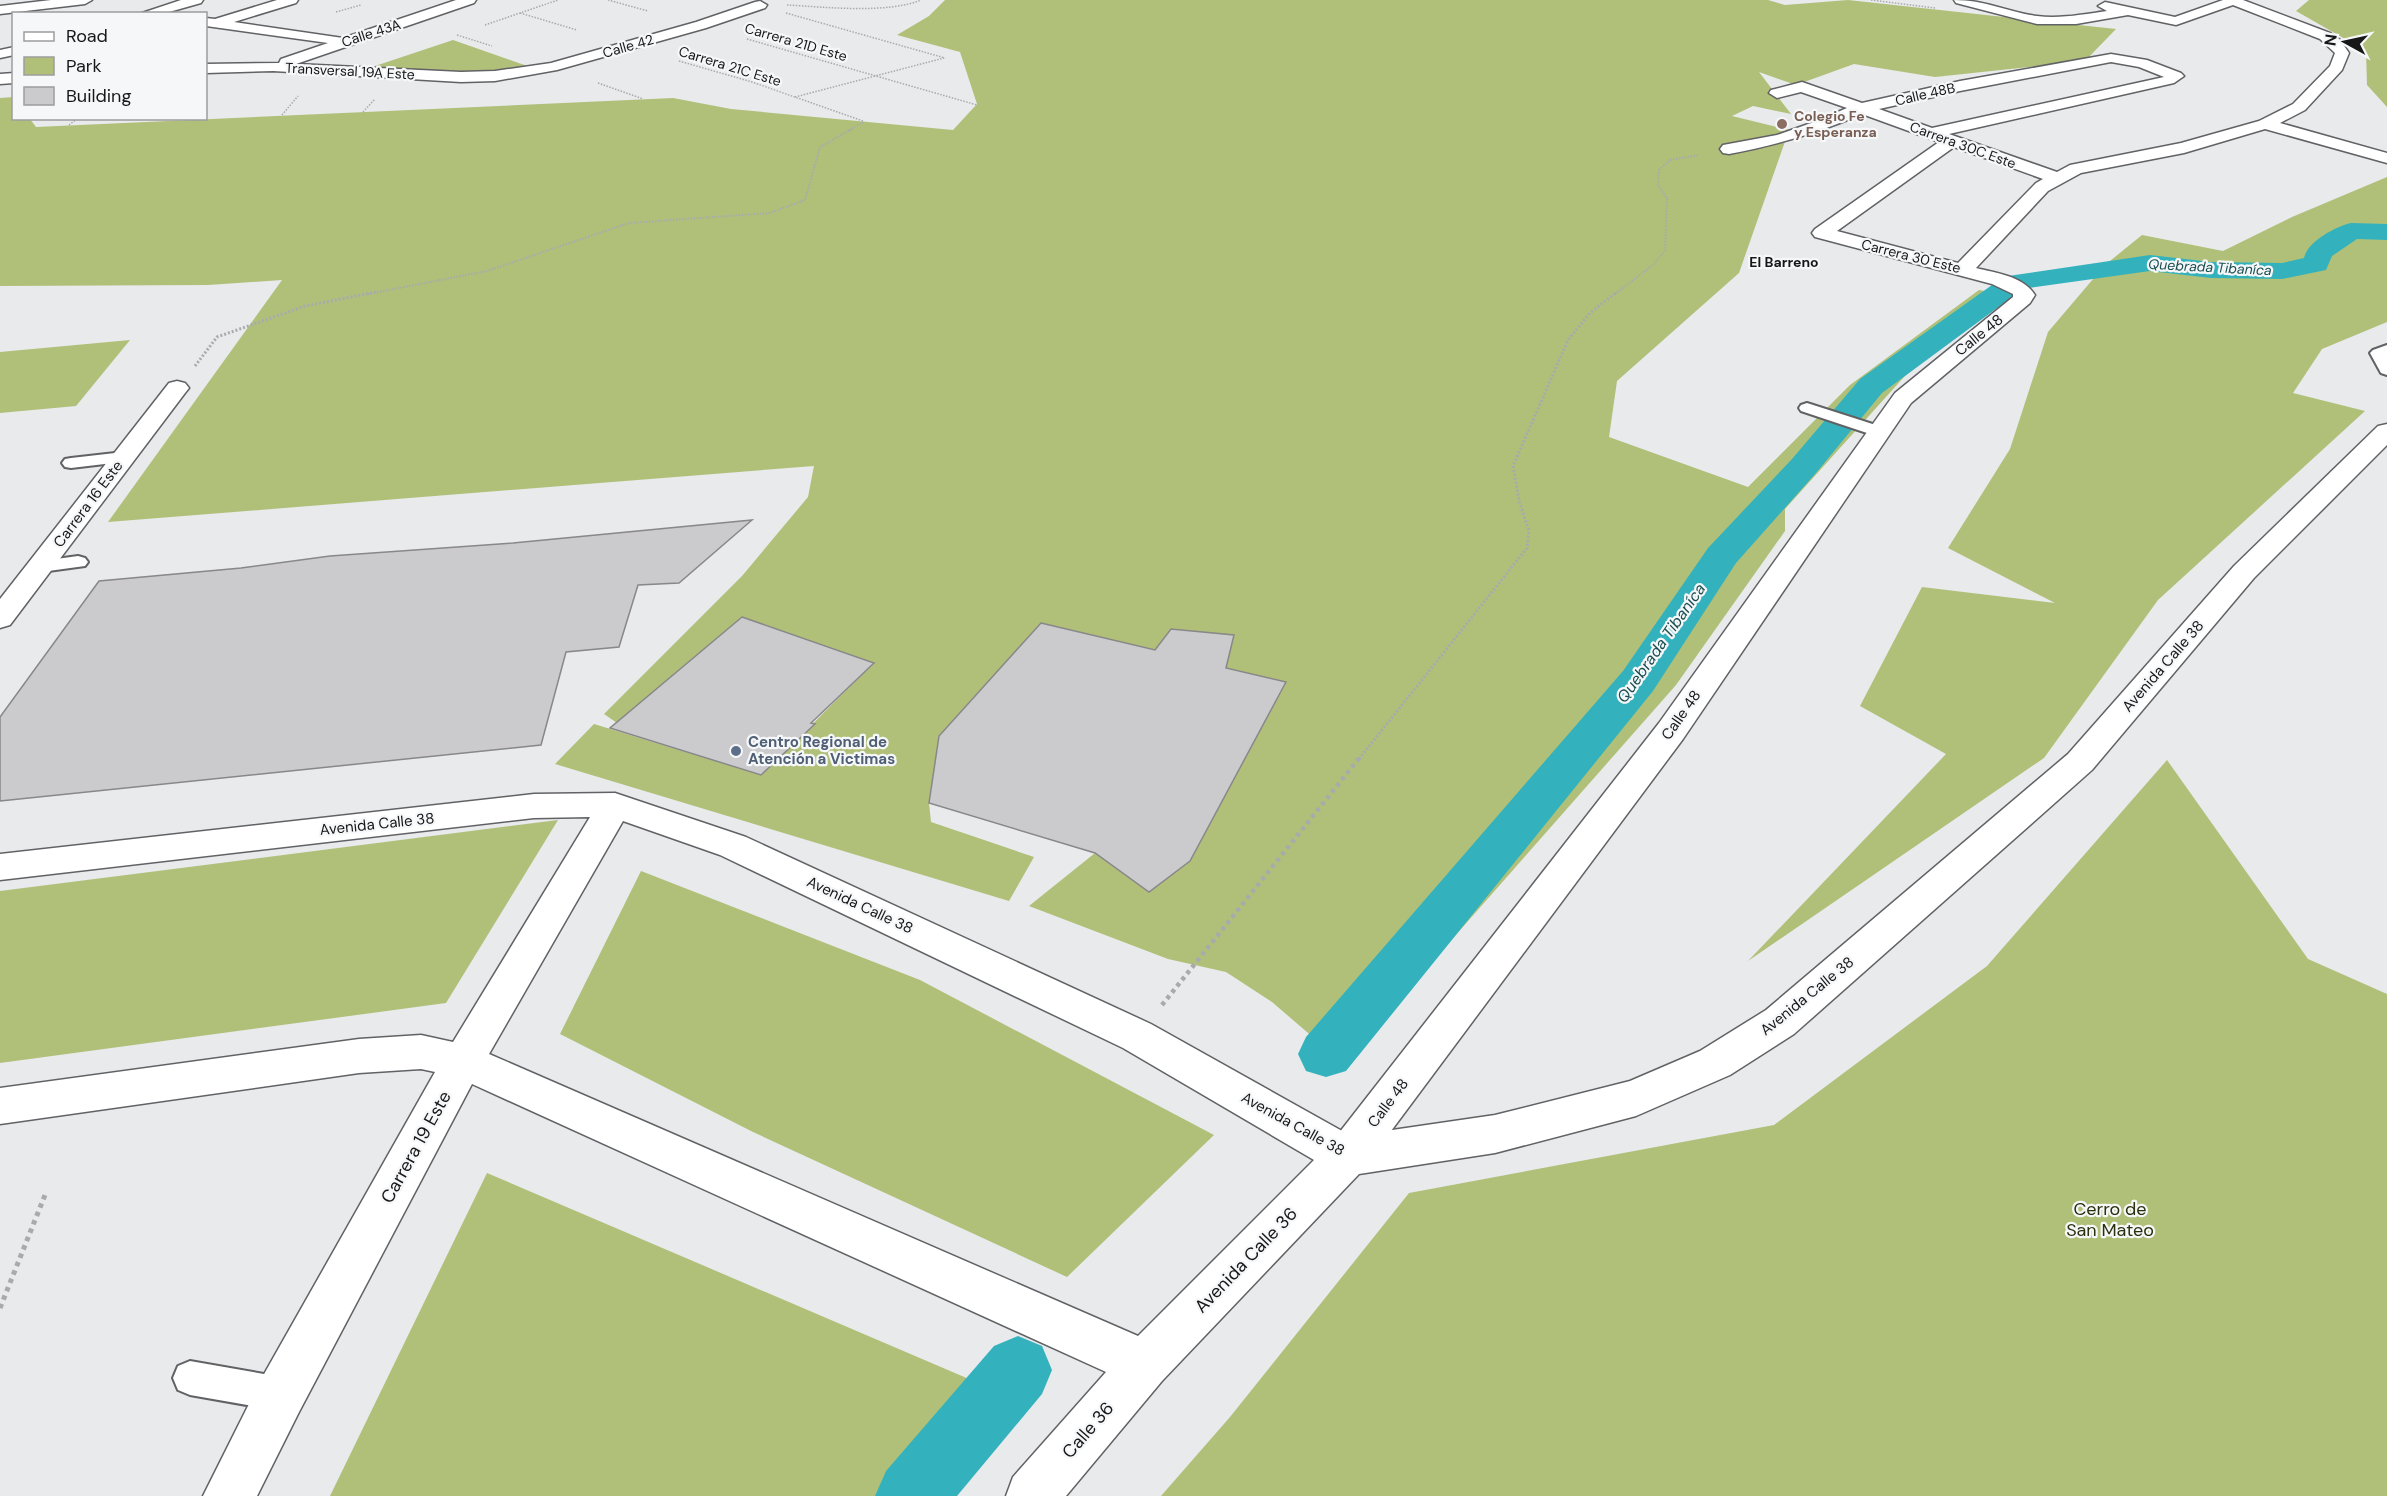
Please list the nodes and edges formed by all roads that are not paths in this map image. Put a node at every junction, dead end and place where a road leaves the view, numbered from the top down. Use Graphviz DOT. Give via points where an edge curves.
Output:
graph roads {
  1 [pos="85,0"];
  2 [pos="196,0"];
  3 [pos="291,0"];
  4 [pos="469,0"];
  5 [pos="739,0"];
  6 [pos="1961,0"];
  7 [pos="2188,0"];
  8 [pos="2088,2"];
  9 [pos="2230,3"];
  10 [pos="0,10"];
  11 [pos="2128,11"];
  12 [pos="158,12"];
  13 [pos="208,24"];
  14 [pos="344,41"];
  15 [pos="273,67"];
  16 [pos="207,69"];
  17 [pos="495,76"];
  18 [pos="1777,93"];
  19 [pos="1861,108"];
  20 [pos="2265,124"];
  21 [pos="1931,133"];
  22 [pos="1952,140"];
  23 [pos="1729,149"];
  24 [pos="2387,158"];
  25 [pos="2057,178"];
  26 [pos="1963,269"];
  27 [pos="2010,285"];
  28 [pos="2387,350"];
  29 [pos="2387,370"];
  30 [pos="177,388"];
  31 [pos="1807,408"];
  32 [pos="2387,431"];
  33 [pos="1879,432"];
  34 [pos="124,457"];
  35 [pos="71,464"];
  36 [pos="78,562"];
  37 [pos="41,566"];
  38 [pos="0,619"];
  39 [pos="615,805"];
  40 [pos="0,867"];
  41 [pos="463,1061"];
  42 [pos="0,1106"];
  43 [pos="1347,1156"];
  44 [pos="1145,1364"];
  45 [pos="190,1378"];
  46 [pos="281,1394"];
  47 [pos="229,1496"];
  48 [pos="1032,1496"];
  1 -- 10 [label="street"];
  2 -- 12 [label="street"];
  3 -- 13 [label="street"];
  4 -- 14 [label="street, Calle 43A"];
  5 -- 17 [label="street, Calle 42" via="759,5 552,67"];
  6 -- 11 [label="street" via="2037,20 2076,20"];
  7 -- 9 [label="street"];
  8 -- 11 [label="street"];
  9 -- 11 [label="street" via="2176,21"];
  9 -- 20 [label="street" via="2317,32 2342,52 2337,67 2299,107"];
  13 -- 14 [label="street"];
  14 -- 15 [label="street, Calle 43A"];
  15 -- 16 [label="street, Transversal 19A Este"];
  15 -- 17 [label="street, Transversal 19A Este"];
  18 -- 19 [label="street, Carrera 30C Este" via="1802,87"];
  19 -- 21 [label="street, Carrera 30C Este"];
  19 -- 21 [label="street, Calle 48B" via="2111,58 2176,76"];
  19 -- 23 [label="street, Calle 48B" via="1780,139"];
  20 -- 24 [label="street"];
  20 -- 25 [label="street" via="2184,148 2076,169"];
  21 -- 22 [label="street, Carrera 30C Este"];
  22 -- 25 [label="street, Carrera 30C Este"];
  22 -- 26 [label="street, Carrera 30 Este" via="1822,233"];
  25 -- 26 [label="street" via="2042,187"];
  26 -- 27 [label="street, Carrera 30 Este"];
  27 -- 33 [label="street, Calle 48" via="2024,295 2023,299 1903,398"];
  28 -- 29 [label="lane" via="2378,353"];
  30 -- 34 [label="street, Carrera 16 Este"];
  31 -- 33 [label="lane"];
  32 -- 43 [label="street, Avenida Calle 38" via="2244,572 2080,762 1780,1022 1715,1063 1636,1098 1495,1134"];
  33 -- 43 [label="street, Calle 48" via="1671,730"];
  34 -- 35 [label="lane"];
  34 -- 37 [label="street, Carrera 16 Este"];
  36 -- 37 [label="lane"];
  37 -- 38 [label="street, Carrera 16 Este"];
  39 -- 40 [label="street, Avenida Calle 38" via="534,806"];
  39 -- 41 [label="street, Carrera 19 Este"];
  39 -- 43 [label="street, Avenida Calle 38" via="733,846 1137,1036"];
  41 -- 42 [label="street" via="421,1052 359,1056"];
  41 -- 44 [label="street"];
  41 -- 46 [label="street, Carrera 19 Este"];
  43 -- 44 [label="street, Avenida Calle 36"];
  44 -- 48 [label="street, Calle 36"];
  45 -- 46 [label="lane"];
  46 -- 47 [label="street, Carrera 19 Este"];
}
